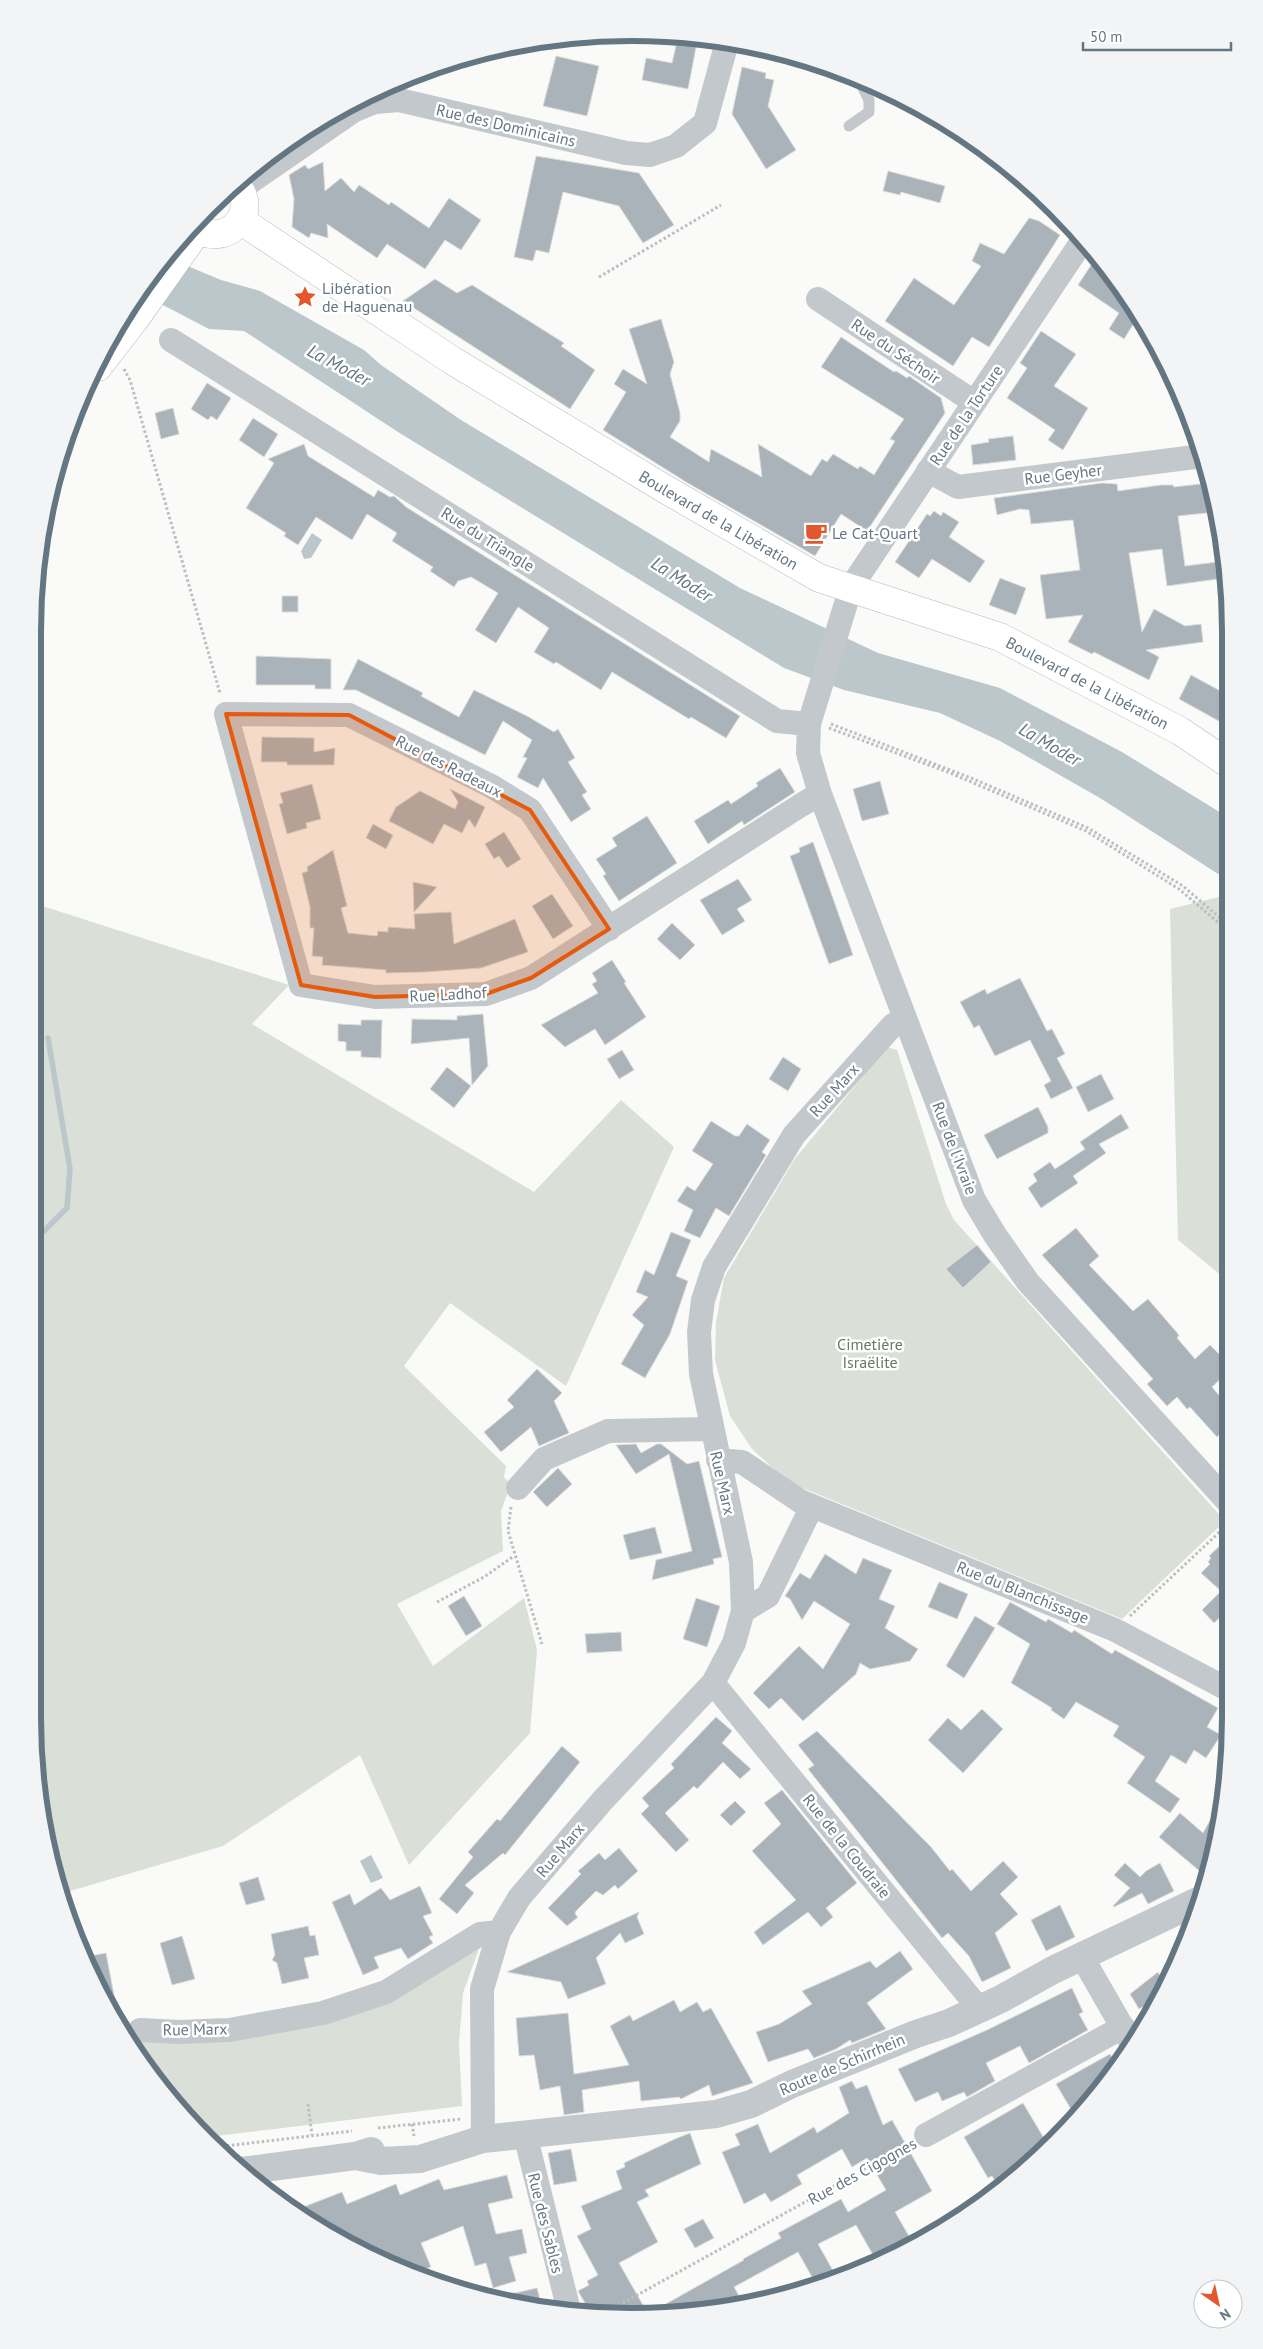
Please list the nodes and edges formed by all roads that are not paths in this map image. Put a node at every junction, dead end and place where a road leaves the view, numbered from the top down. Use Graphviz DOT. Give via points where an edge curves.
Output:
graph roads {
  1 [pos="725,49"];
  2 [pos="863,89"];
  3 [pos="400,91"];
  4 [pos="353,111"];
  5 [pos="353,111"];
  6 [pos="849,126"];
  7 [pos="263,170"];
  8 [pos="239,191"];
  9 [pos="240,220"];
  10 [pos="199,230"];
  11 [pos="187,243"];
  12 [pos="1078,246"];
  13 [pos="818,299"];
  14 [pos="171,340"];
  15 [pos="117,343"];
  16 [pos="974,402"];
  17 [pos="1195,457"];
  18 [pos="928,471"];
  19 [pos="851,587"];
  20 [pos="839,625"];
  21 [pos="226,714"];
  22 [pos="818,719"];
  23 [pos="1222,759"];
  24 [pos="820,794"];
  25 [pos="609,929"];
  26 [pos="905,1018"];
  27 [pos="711,1428"];
  28 [pos="718,1460"];
  29 [pos="518,1488"];
  30 [pos="1222,1495"];
  31 [pos="812,1506"];
  32 [pos="743,1611"];
  33 [pos="713,1683"];
  34 [pos="1222,1686"];
  35 [pos="1191,1904"];
  36 [pos="499,1932"];
  37 [pos="1082,1957"];
  38 [pos="978,2010"];
  39 [pos="140,2030"];
  40 [pos="1128,2035"];
  41 [pos="475,2134"];
  42 [pos="525,2134"];
  43 [pos="926,2135"];
  44 [pos="252,2170"];
  45 [pos="567,2304"];
  1 -- 3 [label="street, Rue des Dominicains" via="705,123 676,146 650,155 626,153"];
  2 -- 6 [label="lane" via="869,100 869,112"];
  3 -- 5 [label="street, Rue des Dominicains"];
  4 -- 7 [label="street, Rue des Dominicains"];
  8 -- 9 [label="main road" via="244,204"];
  9 -- 10 [label="main road" via="221,234 213,235"];
  9 -- 19 [label="main road, Boulevard de la Libération" via="453,361 665,489 819,578"];
  11 -- 15 [label="main road"];
  12 -- 16 [label="street, Rue de la Torture"];
  13 -- 16 [label="street, Rue du Séchoir"];
  14 -- 22 [label="street, Rue du Triangle" via="778,721"];
  16 -- 18 [label="street, Rue de la Torture"];
  17 -- 18 [label="street, Rue Geyher" via="958,487"];
  18 -- 19 [label="street, Rue de la Torture"];
  19 -- 20 [label="street, Rue de la Torture"];
  19 -- 23 [label="main road, Boulevard de la Libération" via="1000,637 1180,731"];
  20 -- 22 [label="street, Rue de l'Ivraie"];
  21 -- 25 [label="street, Rue des Radeaux" via="349,715 493,787 530,810"];
  21 -- 25 [label="street, Rue Ladhof" via="301,985 375,997 486,994 531,978"];
  22 -- 24 [label="street, Rue de l'Ivraie" via="808,753"];
  24 -- 25 [label="street, Rue Ladhof"];
  24 -- 26 [label="street, Rue de l'Ivraie"];
  26 -- 27 [label="street, Rue Marx" via="893,1025 794,1135 714,1267 703,1300 699,1332 701,1374"];
  26 -- 30 [label="street, Rue de l'Ivraie" via="974,1200 994,1235 1028,1282"];
  27 -- 28 [label="street, Rue Marx"];
  27 -- 29 [label="street" via="608,1431 544,1459"];
  28 -- 31 [label="street, Rue du Blanchissage" via="742,1462"];
  28 -- 32 [label="street, Rue Marx" via="741,1562"];
  31 -- 32 [label="street" via="768,1596"];
  31 -- 34 [label="street, Rue du Blanchissage" via="1115,1630"];
  32 -- 33 [label="street, Rue Marx" via="734,1643"];
  33 -- 36 [label="street, Rue Marx" via="603,1800 519,1898"];
  33 -- 38 [label="street, Rue de la Coudraie"];
  35 -- 37 [label="street, Route de Schirrhein"];
  36 -- 39 [label="street, Rue Marx" via="480,1934 386,1992 323,2013 229,2030"];
  36 -- 41 [label="street, Rue Marx" via="482,1989"];
  37 -- 38 [label="street, Route de Schirrhein"];
  37 -- 40 [label="street"];
  38 -- 42 [label="street, Route de Schirrhein" via="792,2084 751,2104 724,2111"];
  40 -- 43 [label="street, Rue des Cigognes"];
  41 -- 42 [label="street, Route de Schirrhein"];
  41 -- 44 [label="street, Route de Schirrhein" via="415,2141 355,2156"];
  42 -- 45 [label="street, Rue des Sables"];
}
